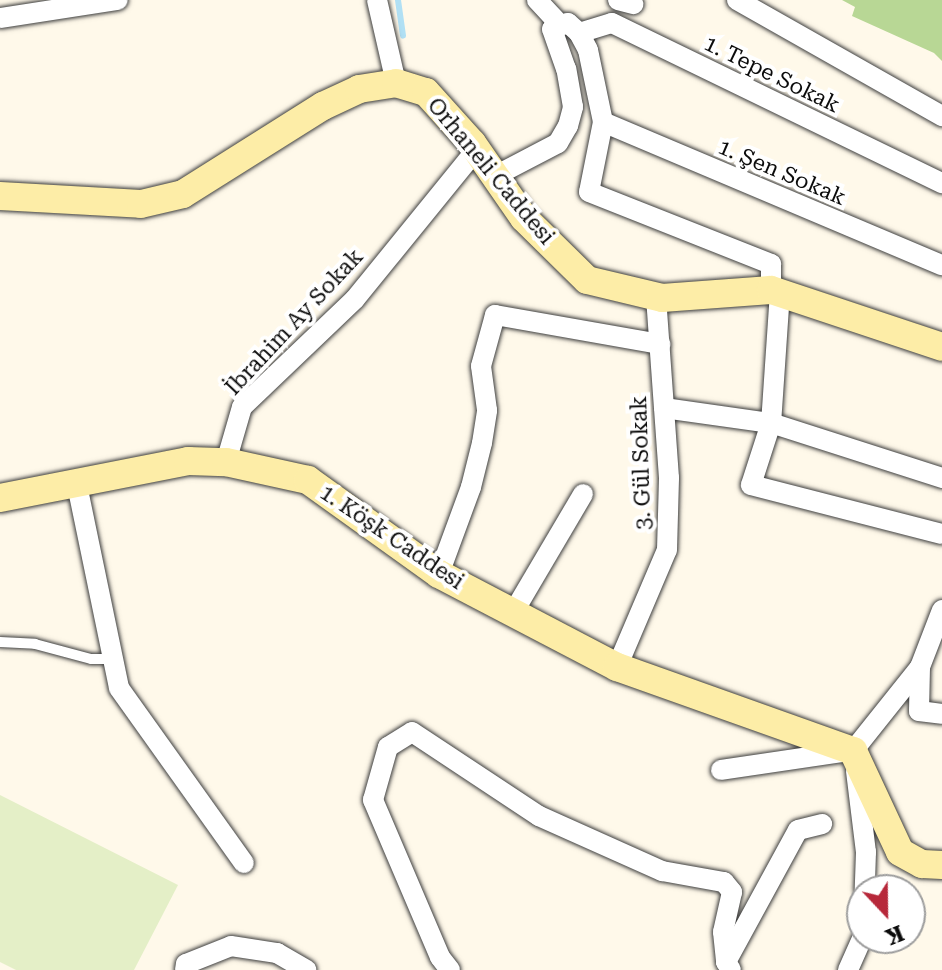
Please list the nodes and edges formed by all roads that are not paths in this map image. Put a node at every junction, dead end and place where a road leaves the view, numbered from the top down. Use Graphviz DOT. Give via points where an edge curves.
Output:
graph roads {
  1 [pos="118,0"];
  2 [pos="377,0"];
  3 [pos="537,0"];
  4 [pos="618,0"];
  5 [pos="631,0"];
  6 [pos="737,0"];
  7 [pos="0,18"];
  8 [pos="556,26"];
  9 [pos="579,33"];
  10 [pos="396,83"];
  11 [pos="942,116"];
  12 [pos="603,122"];
  13 [pos="476,150"];
  14 [pos="495,176"];
  15 [pos="942,183"];
  16 [pos="0,196"];
  17 [pos="942,265"];
  18 [pos="776,291"];
  19 [pos="656,297"];
  20 [pos="660,344"];
  21 [pos="942,347"];
  22 [pos="664,408"];
  23 [pos="771,423"];
  24 [pos="226,462"];
  25 [pos="942,478"];
  26 [pos="76,480"];
  27 [pos="583,494"];
  28 [pos="0,498"];
  29 [pos="942,534"];
  30 [pos="439,574"];
  31 [pos="942,610"];
  32 [pos="513,613"];
  33 [pos="0,642"];
  34 [pos="113,659"];
  35 [pos="617,667"];
  36 [pos="920,667"];
  37 [pos="942,714"];
  38 [pos="853,751"];
  39 [pos="721,770"];
  40 [pos="822,824"];
  41 [pos="244,863"];
  42 [pos="942,865"];
  43 [pos="865,874"];
  44 [pos="729,966"];
  45 [pos="185,970"];
  46 [pos="306,970"];
  47 [pos="450,970"];
  1 -- 7 [label="street"];
  2 -- 10 [label="street"];
  3 -- 8 [label="street"];
  4 -- 5 [label="street" via="633,4"];
  6 -- 11 [label="street"];
  8 -- 9 [label="street" via="568,23"];
  8 -- 14 [label="street" via="573,107 568,126 558,143"];
  9 -- 12 [label="street" via="588,50"];
  9 -- 15 [label="street, 1. Tepe Sokak" via="612,23"];
  10 -- 13 [label="main road, Orhaneli Caddesi" via="426,92"];
  10 -- 16 [label="main road" via="359,89 323,106 183,194 141,204"];
  12 -- 17 [label="street, 1. Şen Sokak"];
  12 -- 18 [label="street" via="589,192 771,264"];
  13 -- 14 [label="main road, Orhaneli Caddesi"];
  13 -- 24 [label="street, İbrahim Ay Sokak" via="355,299 242,407"];
  14 -- 19 [label="main road, Orhaneli Caddesi" via="524,218 587,280"];
  18 -- 19 [label="main road, Orhaneli Caddesi"];
  18 -- 21 [label="main road, Orhaneli Caddesi"];
  18 -- 23 [label="street"];
  19 -- 20 [label="street, 3. Gül Sokak"];
  20 -- 22 [label="street, 3. Gül Sokak"];
  20 -- 30 [label="street" via="495,315 481,366 487,410 482,443"];
  22 -- 23 [label="street"];
  22 -- 35 [label="street, 3. Gül Sokak" via="667,550"];
  23 -- 25 [label="street"];
  23 -- 29 [label="street" via="751,485"];
  24 -- 26 [label="main road, 1. Köşk Caddesi" via="188,461"];
  24 -- 30 [label="main road, 1. Köşk Caddesi" via="308,480"];
  26 -- 28 [label="main road, 1. Köşk Caddesi"];
  26 -- 34 [label="street"];
  27 -- 32 [label="street"];
  30 -- 32 [label="main road, 1. Köşk Caddesi"];
  31 -- 36 [label="street"];
  32 -- 35 [label="main road, 1. Köşk Caddesi"];
  33 -- 34 [label="lane"];
  34 -- 41 [label="street" via="119,688"];
  35 -- 38 [label="main road, 1. Köşk Caddesi"];
  36 -- 37 [label="street" via="919,711"];
  36 -- 38 [label="street"];
  38 -- 39 [label="street"];
  38 -- 42 [label="main road" via="900,852 922,864"];
  38 -- 43 [label="street"];
  40 -- 44 [label="street" via="798,830"];
  44 -- 47 [label="street" via="723,932 732,892 724,882 662,871 539,816 412,732 388,747 373,800"];
  45 -- 46 [label="street" via="186,964 231,946 277,953"];
}
